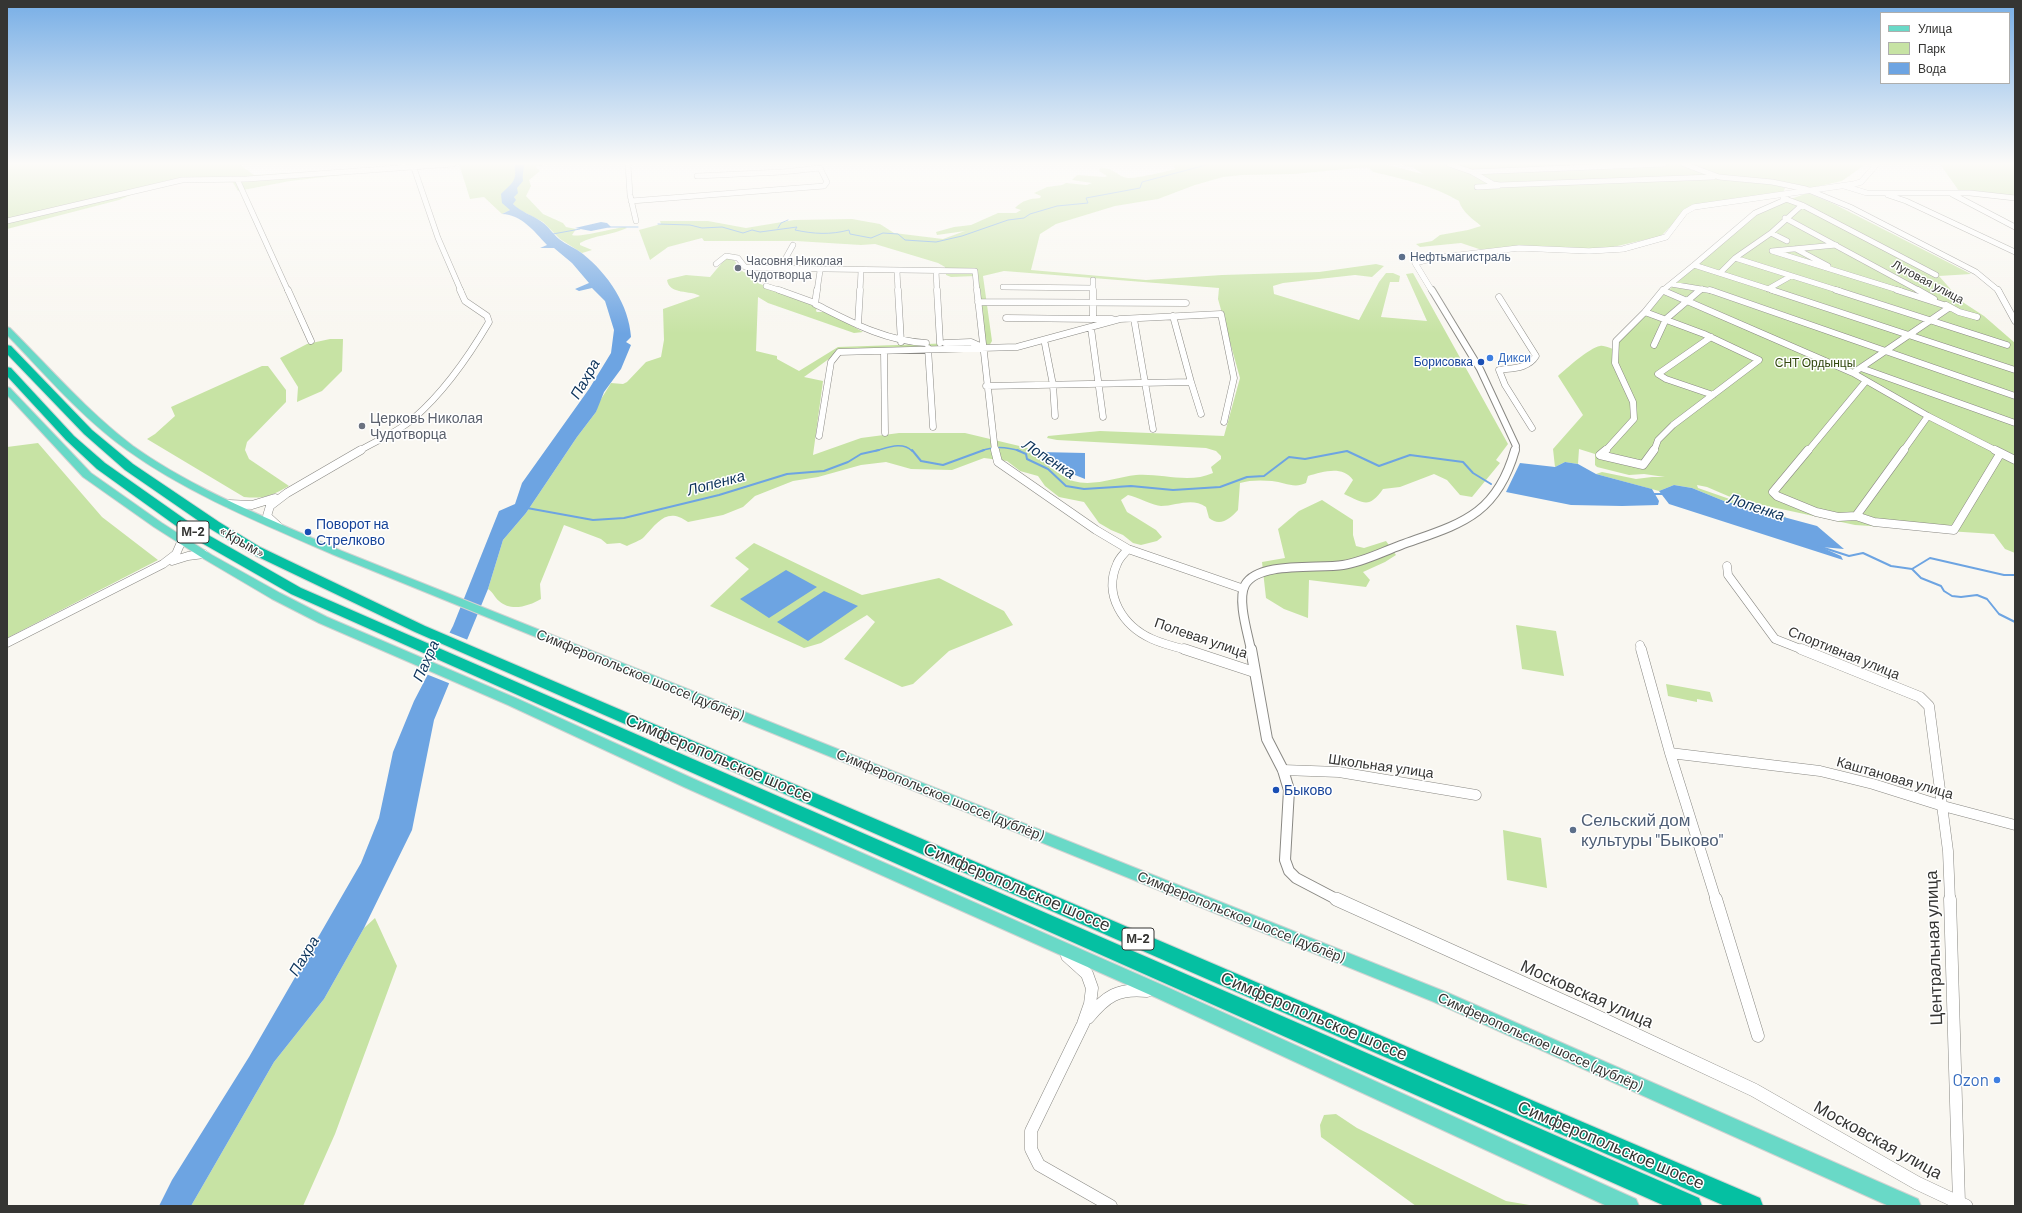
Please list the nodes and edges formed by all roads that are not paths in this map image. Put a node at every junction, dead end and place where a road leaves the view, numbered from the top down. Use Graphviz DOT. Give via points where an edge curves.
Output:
graph roads {
  1 [pos="256,221"];
  2 [pos="432,221"];
  3 [pos="1679,221"];
  4 [pos="1746,221"];
  5 [pos="1785,221"];
  6 [pos="1790,221"];
  7 [pos="1832,221"];
  8 [pos="1876,221"];
  9 [pos="1948,221"];
  10 [pos="2003,221"];
  11 [pos="2015,227"];
  12 [pos="1771,233"];
  13 [pos="1787,241"];
  14 [pos="793,245"];
  15 [pos="1836,245"];
  16 [pos="1795,248"];
  17 [pos="2015,252"];
  18 [pos="1735,258"];
  19 [pos="716,264"];
  20 [pos="1694,265"];
  21 [pos="779,270"];
  22 [pos="820,270"];
  23 [pos="861,271"];
  24 [pos="897,271"];
  25 [pos="936,271"];
  26 [pos="1720,273"];
  27 [pos="1846,275"];
  28 [pos="1936,275"];
  29 [pos="1791,276"];
  30 [pos="1094,280"];
  31 [pos="1671,284"];
  32 [pos="766,286"];
  33 [pos="1003,287"];
  34 [pos="1093,288"];
  35 [pos="1768,288"];
  36 [pos="1702,289"];
  37 [pos="1664,292"];
  38 [pos="1499,297"];
  39 [pos="1688,301"];
  40 [pos="978,302"];
  41 [pos="1092,302"];
  42 [pos="815,303"];
  43 [pos="1186,303"];
  44 [pos="1950,308"];
  45 [pos="1645,312"];
  46 [pos="1173,316"];
  47 [pos="1977,317"];
  48 [pos="1006,318"];
  49 [pos="1093,319"];
  50 [pos="1120,319"];
  51 [pos="1134,319"];
  52 [pos="1666,319"];
  53 [pos="1931,321"];
  54 [pos="2015,321"];
  55 [pos="858,325"];
  56 [pos="1091,328"];
  57 [pos="7,330"];
  58 [pos="1908,335"];
  59 [pos="1711,337"];
  60 [pos="312,341"];
  61 [pos="901,342"];
  62 [pos="940,343"];
  63 [pos="1045,344"];
  64 [pos="1654,344"];
  65 [pos="2007,346"];
  66 [pos="7,348"];
  67 [pos="928,348"];
  68 [pos="983,348"];
  69 [pos="884,351"];
  70 [pos="1885,351"];
  71 [pos="1861,368"];
  72 [pos="7,370"];
  73 [pos="2015,370"];
  74 [pos="1853,374"];
  75 [pos="1866,381"];
  76 [pos="1191,382"];
  77 [pos="1145,383"];
  78 [pos="1100,384"];
  79 [pos="1053,385"];
  80 [pos="986,386"];
  81 [pos="7,390"];
  82 [pos="1713,395"];
  83 [pos="2015,396"];
  84 [pos="1201,414"];
  85 [pos="1055,416"];
  86 [pos="1928,416"];
  87 [pos="1104,417"];
  88 [pos="1224,422"];
  89 [pos="2015,423"];
  90 [pos="933,427"];
  91 [pos="1532,428"];
  92 [pos="1153,429"];
  93 [pos="885,433"];
  94 [pos="819,436"];
  95 [pos="2000,454"];
  96 [pos="2015,460"];
  97 [pos="287,493"];
  98 [pos="229,504"];
  99 [pos="1856,516"];
  100 [pos="281,528"];
  101 [pos="182,540"];
  102 [pos="1128,549"];
  103 [pos="204,554"];
  104 [pos="163,564"];
  105 [pos="1727,566"];
  106 [pos="1241,588"];
  107 [pos="7,643"];
  108 [pos="1640,645"];
  109 [pos="410,649"];
  110 [pos="1254,672"];
  111 [pos="518,688"];
  112 [pos="1920,697"];
  113 [pos="1670,753"];
  114 [pos="1283,770"];
  115 [pos="1476,795"];
  116 [pos="1943,806"];
  117 [pos="2015,825"];
  118 [pos="1054,946"];
  119 [pos="1163,993"];
  120 [pos="1083,1024"];
  121 [pos="1758,1036"];
  122 [pos="1963,1205"];
  123 [pos="1111,1206"];
  124 [pos="1629,1206"];
  125 [pos="1691,1206"];
  126 [pos="1752,1206"];
  127 [pos="1910,1206"];
  1 -- 60 [label="street"];
  2 -- 97 [label="street" via="465,301 487,316 489,322 474,347 439,392 413,419"];
  3 -- 106 [label="street" via="1666,237 1623,249 1589,251 1519,248 1440,257 1415,263 1480,369 1516,446 1514,456 1492,498 1462,523 1353,562 1328,567 1274,569 1248,581"];
  4 -- 20 [label="street"];
  5 -- 12 [label="street"];
  6 -- 15 [label="street, Луговая улица"];
  7 -- 28 [label="street"];
  8 -- 54 [label="street" via="1976,272 1997,288"];
  9 -- 17 [label="street"];
  10 -- 11 [label="street"];
  12 -- 13 [label="street"];
  12 -- 18 [label="street"];
  14 -- 21 [label="street"];
  15 -- 16 [label="street"];
  15 -- 44 [label="street, Луговая улица"];
  16 -- 27 [label="street"];
  16 -- 27 [label="street" via="1772,251"];
  18 -- 26 [label="street"];
  18 -- 29 [label="street"];
  19 -- 21 [label="street" via="726,256 738,258 748,268"];
  20 -- 26 [label="street"];
  20 -- 31 [label="street"];
  21 -- 22 [label="street"];
  22 -- 23 [label="street"];
  22 -- 42 [label="street"];
  23 -- 24 [label="street"];
  23 -- 55 [label="street"];
  24 -- 25 [label="street"];
  24 -- 61 [label="street"];
  25 -- 40 [label="street" via="975,271"];
  25 -- 62 [label="street"];
  26 -- 35 [label="street"];
  27 -- 44 [label="street"];
  29 -- 35 [label="street"];
  29 -- 53 [label="street"];
  30 -- 34 [label="street"];
  31 -- 36 [label="street"];
  31 -- 37 [label="street"];
  32 -- 42 [label="street"];
  33 -- 34 [label="street"];
  34 -- 41 [label="street"];
  35 -- 58 [label="street"];
  36 -- 39 [label="street"];
  36 -- 70 [label="street"];
  37 -- 39 [label="street"];
  37 -- 45 [label="street"];
  38 -- 91 [label="street" via="1536,356 1532,363 1527,365 1499,370 1505,385"];
  39 -- 52 [label="street"];
  39 -- 74 [label="street"];
  40 -- 41 [label="street"];
  40 -- 68 [label="street"];
  41 -- 43 [label="street"];
  41 -- 49 [label="street"];
  42 -- 55 [label="street"];
  44 -- 47 [label="street, Луговая улица"];
  44 -- 53 [label="street"];
  45 -- 52 [label="street"];
  45 -- 82 [label="street" via="1616,341 1615,363 1633,402 1634,419 1600,455 1643,465 1652,455 1658,440 1672,425"];
  46 -- 51 [label="street"];
  46 -- 76 [label="street"];
  46 -- 88 [label="street" via="1221,314 1234,378"];
  48 -- 49 [label="street"];
  49 -- 50 [label="street"];
  50 -- 51 [label="street"];
  50 -- 56 [label="street"];
  51 -- 77 [label="street"];
  52 -- 59 [label="street"];
  52 -- 64 [label="street"];
  53 -- 58 [label="street"];
  53 -- 65 [label="street"];
  55 -- 61 [label="street" via="870,332"];
  56 -- 68 [label="street" via="1018,347"];
  56 -- 78 [label="street"];
  57 -- 98 [label="main road, Симферопольское шоссе (дублёр)" via="95,419 130,448 175,476"];
  58 -- 70 [label="street"];
  58 -- 73 [label="street"];
  59 -- 82 [label="street" via="1760,360"];
  59 -- 82 [label="street" via="1658,374"];
  61 -- 62 [label="street"];
  62 -- 68 [label="street" via="971,342"];
  63 -- 79 [label="street"];
  66 -- 111 [label="highway, «Крым» / М-2" via="88,432 130,467 214,525 255,550 420,629"];
  67 -- 68 [label="street"];
  67 -- 69 [label="street"];
  67 -- 90 [label="street"];
  68 -- 80 [label="street"];
  69 -- 93 [label="street"];
  69 -- 94 [label="street" via="839,352 831,362"];
  70 -- 71 [label="street"];
  70 -- 83 [label="street"];
  71 -- 74 [label="street"];
  71 -- 89 [label="street"];
  72 -- 109 [label="highway, «Крым» / М-2" via="70,438 101,466 198,535 296,591"];
  74 -- 75 [label="street"];
  75 -- 86 [label="street"];
  75 -- 99 [label="street" via="1773,492 1814,511 1849,519"];
  76 -- 77 [label="street"];
  76 -- 84 [label="street"];
  77 -- 78 [label="street"];
  77 -- 92 [label="street"];
  78 -- 79 [label="street"];
  78 -- 87 [label="street"];
  79 -- 80 [label="street"];
  79 -- 85 [label="street"];
  80 -- 102 [label="street" via="994,453 998,462 1096,530"];
  81 -- 101 [label="main road" via="87,475"];
  86 -- 95 [label="street"];
  86 -- 99 [label="street"];
  95 -- 96 [label="street"];
  95 -- 99 [label="street" via="1954,530 1874,522"];
  97 -- 98 [label="street" via="258,504"];
  97 -- 100 [label="street" via="274,502 267,511 267,516"];
  98 -- 100 [label="main road, Симферопольское шоссе (дублёр)"];
  100 -- 127 [label="main road, Симферопольское шоссе (дублёр)" via="1440,997"];
  101 -- 103 [label="main road"];
  101 -- 104 [label="street" via="175,556"];
  102 -- 106 [label="street"];
  102 -- 110 [label="street, Полевая улица" via="1117,562 1112,581 1113,601 1129,624 1152,639"];
  103 -- 104 [label="street"];
  103 -- 109 [label="main road" via="234,573 359,637"];
  104 -- 107 [label="street"];
  105 -- 112 [label="street, Спортивная улица" via="1728,575 1775,639"];
  106 -- 110 [label="street, Московская улица" via="1240,596"];
  108 -- 113 [label="street"];
  109 -- 111 [label="highway, М-2"];
  110 -- 114 [label="street, Московская улица" via="1266,739"];
  111 -- 118 [label="main road" via="675,777"];
  111 -- 125 [label="highway, Симферопольское шоссе / М-2"];
  111 -- 126 [label="highway, Симферопольское шоссе / М-2"];
  112 -- 116 [label="street, Центральная улица" via="1929,706"];
  113 -- 116 [label="street, Каштановая улица" via="1820,771 1874,784"];
  113 -- 121 [label="street"];
  114 -- 115 [label="street, Школьная улица" via="1339,772"];
  114 -- 122 [label="street, Московская улица" via="1289,790 1285,860 1289,871 1296,878 1350,906 1754,1090 1917,1183"];
  116 -- 117 [label="street, Каштановая улица"];
  116 -- 122 [label="street, Центральная улица" via="1948,851"];
  118 -- 119 [label="main road"];
  118 -- 120 [label="street" via="1076,962 1087,974 1092,988"];
  119 -- 120 [label="street" via="1137,989 1121,990 1107,997"];
  119 -- 124 [label="main road"];
  120 -- 123 [label="street" via="1030,1131 1031,1149 1039,1165"];
}
